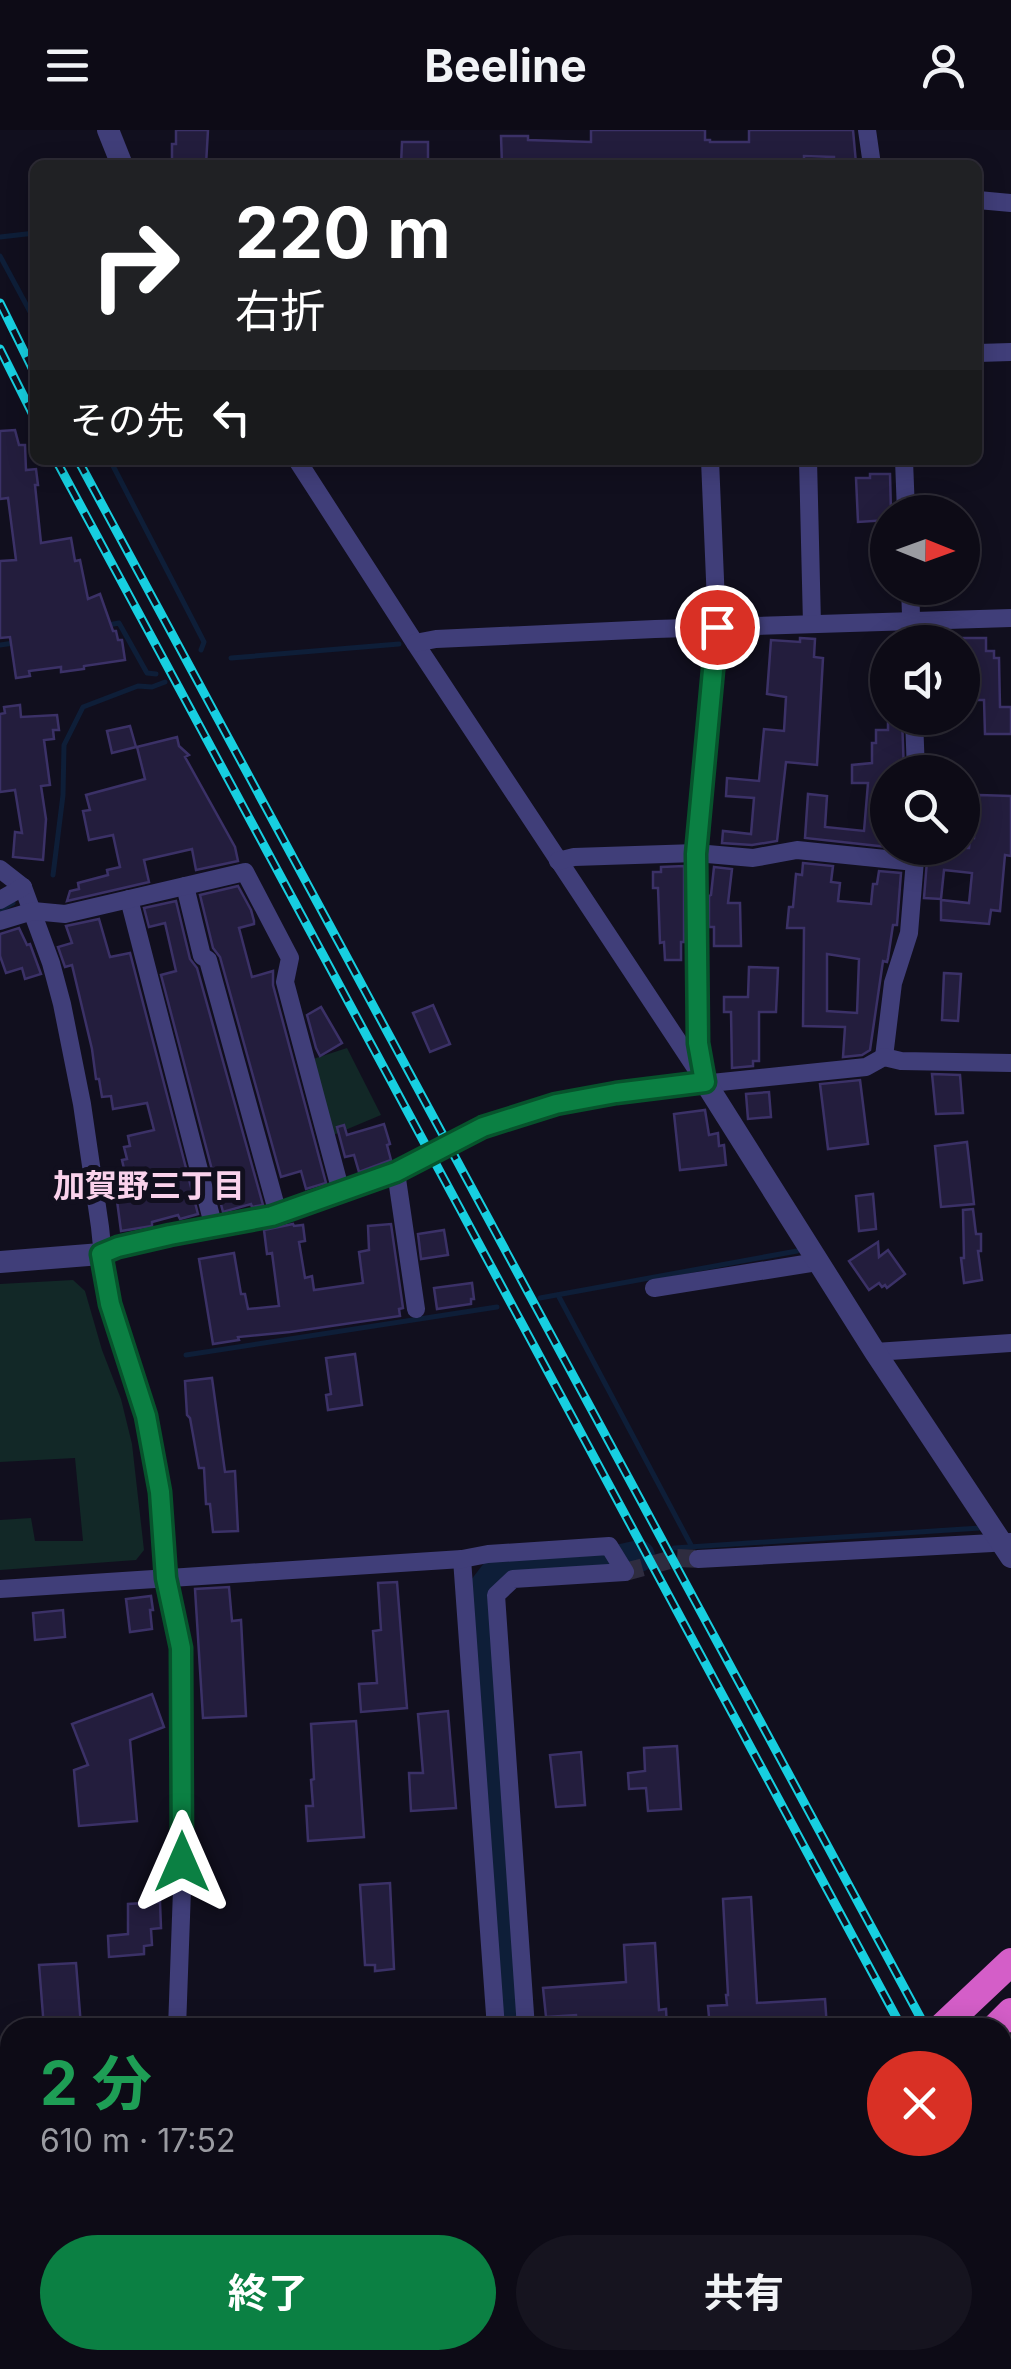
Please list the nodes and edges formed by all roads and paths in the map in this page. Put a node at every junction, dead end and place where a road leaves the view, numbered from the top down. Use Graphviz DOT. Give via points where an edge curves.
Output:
graph roads {
  1 [pos="108,130"];
  2 [pos="867,130"];
  3 [pos="120,160"];
  4 [pos="871,160"];
  5 [pos="982,200"];
  6 [pos="1011,202"];
  7 [pos="1011,352"];
  8 [pos="982,353"];
  9 [pos="300,465"];
  10 [pos="710,465"];
  11 [pos="808,465"];
  12 [pos="904,465"];
  13 [pos="905,495"];
  14 [pos="910,605"];
  15 [pos="1011,618"];
  16 [pos="911,622"];
  17 [pos="812,624"];
  18 [pos="911,625"];
  19 [pos="717,627"];
  20 [pos="415,644"];
  21 [pos="870,853"];
  22 [pos="696,854"];
  23 [pos="558,860"];
  24 [pos="915,865"];
  25 [pos="0,869"];
  26 [pos="185,886"];
  27 [pos="23,888"];
  28 [pos="129,899"];
  29 [pos="0,900"];
  30 [pos="32,911"];
  31 [pos="0,920"];
  32 [pos="884,1057"];
  33 [pos="1011,1062"];
  34 [pos="705,1082"];
  35 [pos="396,1172"];
  36 [pos="340,1192"];
  37 [pos="278,1214"];
  38 [pos="214,1228"];
  39 [pos="101,1254"];
  40 [pos="0,1262"];
  41 [pos="817,1262"];
  42 [pos="654,1288"];
  43 [pos="416,1310"];
  44 [pos="1011,1343"];
  45 [pos="874,1352"];
  46 [pos="1008,1548"];
  47 [pos="698,1558"];
  48 [pos="462,1559"];
  49 [pos="166,1578"];
  50 [pos="0,1589"];
  51 [pos="1011,1962"];
  52 [pos="1011,1978"];
  53 [pos="177,2018"];
  54 [pos="495,2018"];
  55 [pos="525,2018"];
  56 [pos="998,2018"];
  57 [pos="999,2018"];
  1 -- 3 [label="street"];
  2 -- 4 [label="street"];
  5 -- 6 [label="street"];
  7 -- 8 [label="street"];
  9 -- 20 [label="street"];
  10 -- 19 [label="street"];
  11 -- 17 [label="street"];
  12 -- 13 [label="street"];
  14 -- 16 [label="street"];
  15 -- 16 [label="street"];
  16 -- 17 [label="street"];
  16 -- 18 [label="street"];
  17 -- 19 [label="street"];
  19 -- 20 [label="street"];
  19 -- 22 [label="street"];
  20 -- 23 [label="street"];
  21 -- 22 [label="street"];
  22 -- 23 [label="street"];
  22 -- 34 [label="street" via="698,1043"];
  23 -- 34 [label="street"];
  24 -- 32 [label="street"];
  25 -- 27 [label="street"];
  26 -- 28 [label="street"];
  26 -- 36 [label="street" via="245,872 290,958 285,982"];
  26 -- 37 [label="street"];
  27 -- 29 [label="street"];
  27 -- 30 [label="street"];
  28 -- 30 [label="street" via="64,914"];
  28 -- 38 [label="street"];
  30 -- 31 [label="street"];
  30 -- 39 [label="street" via="74,1060"];
  32 -- 33 [label="street"];
  32 -- 34 [label="street" via="866,1067"];
  34 -- 35 [label="street" via="556,1104 483,1127"];
  34 -- 41 [label="street"];
  35 -- 36 [label="street"];
  35 -- 43 [label="street"];
  36 -- 37 [label="street"];
  37 -- 38 [label="street"];
  38 -- 39 [label="street"];
  39 -- 40 [label="street"];
  39 -- 49 [label="street" via="146,1416"];
  41 -- 42 [label="street"];
  41 -- 45 [label="street"];
  44 -- 45 [label="street"];
  45 -- 46 [label="street"];
  46 -- 47 [label="street"];
  48 -- 49 [label="street"];
  48 -- 54 [label="street"];
  48 -- 55 [label="street" via="608,1546 625,1572 512,1579 496,1595"];
  49 -- 50 [label="street"];
  49 -- 53 [label="street" via="181,1648 183,1714"];
  51 -- 56 [label="highway"];
  52 -- 57 [label="highway"];
}
